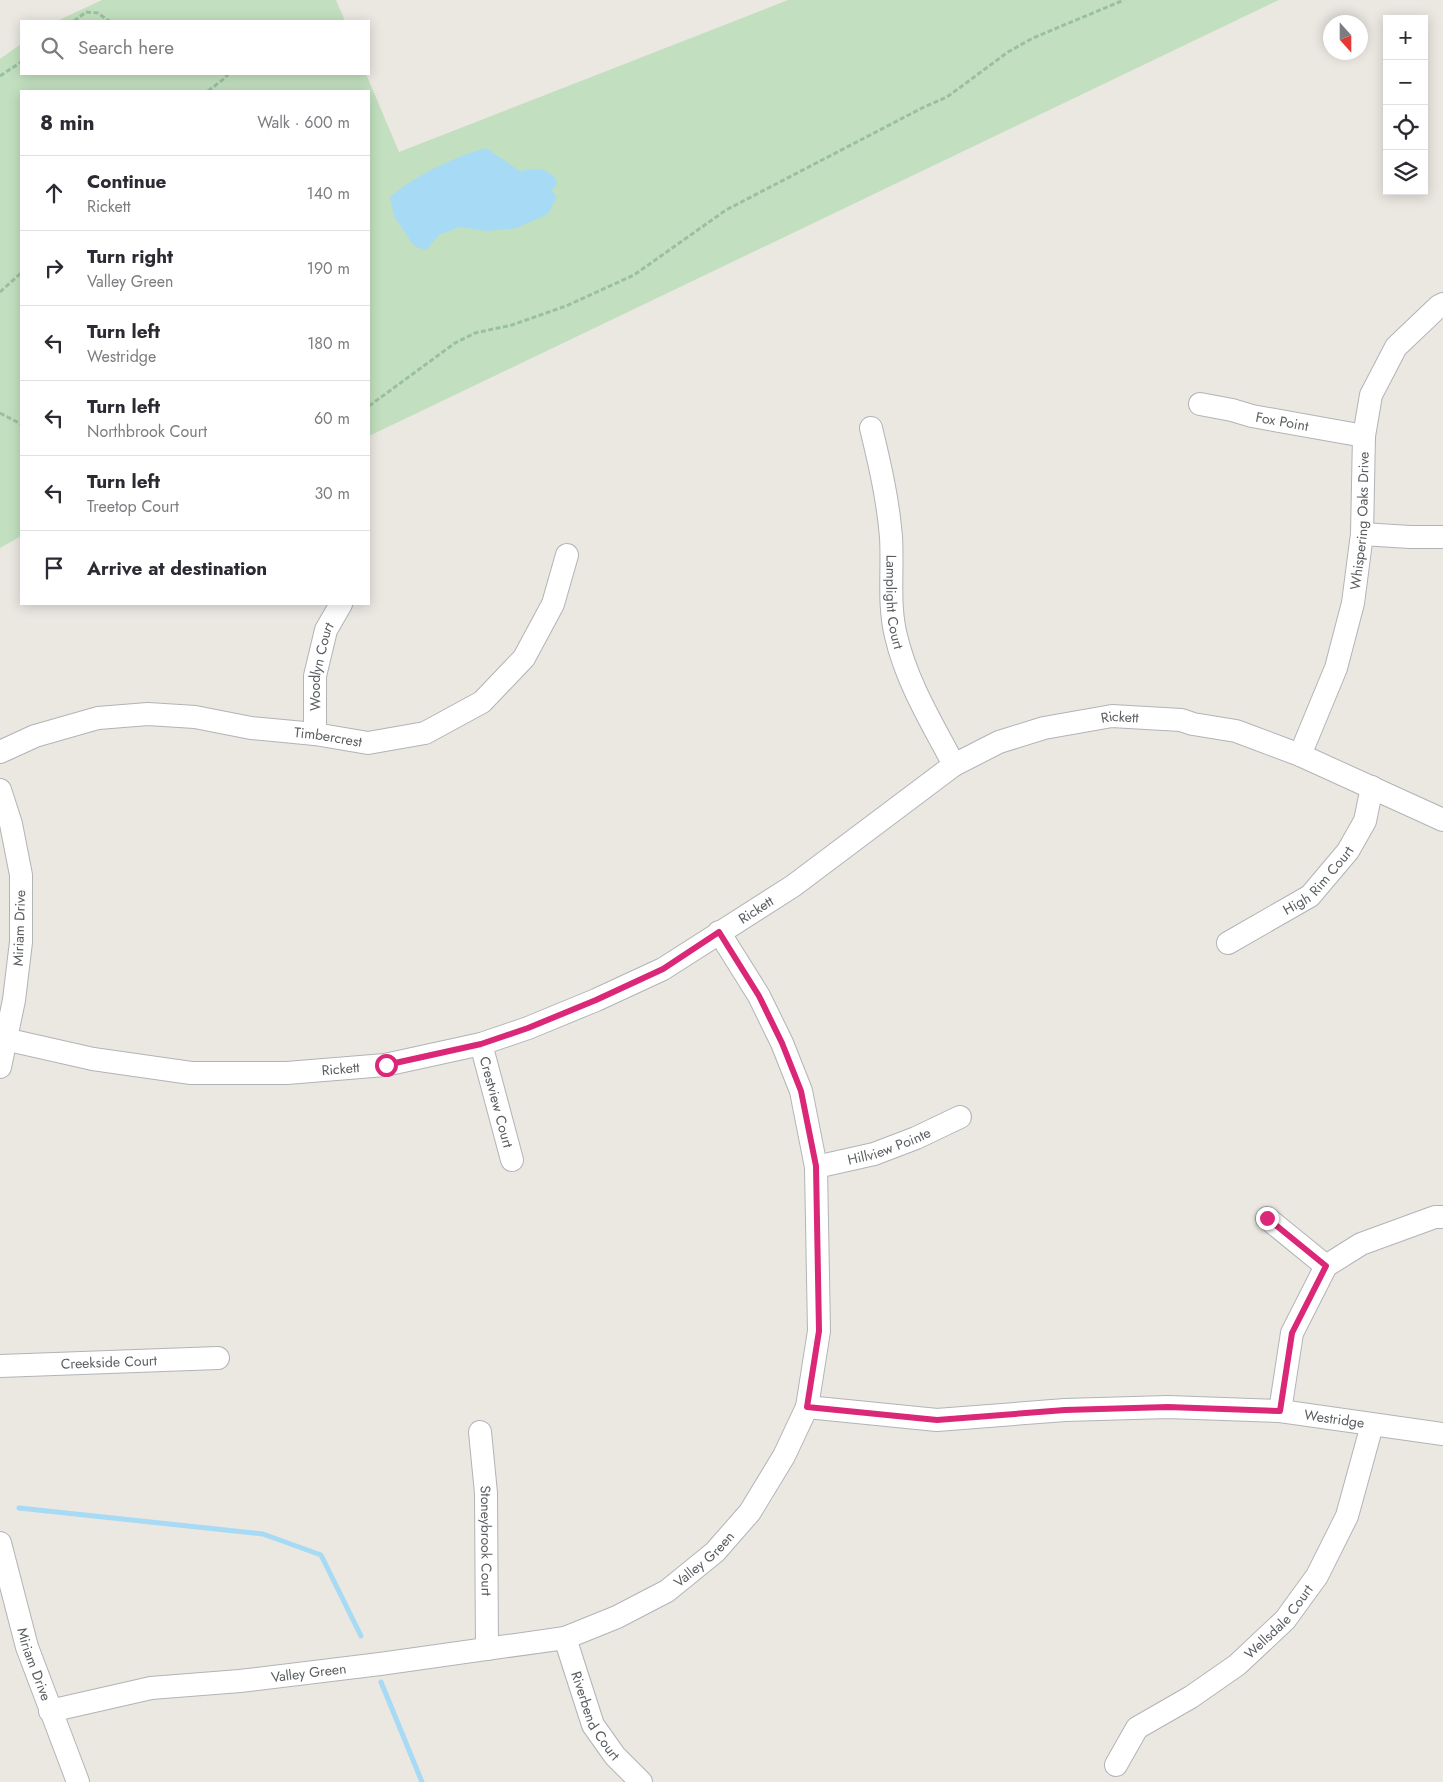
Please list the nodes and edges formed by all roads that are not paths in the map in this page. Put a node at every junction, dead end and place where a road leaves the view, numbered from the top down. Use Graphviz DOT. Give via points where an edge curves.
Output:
graph roads {
  1 [pos="1443,304"];
  2 [pos="1200,404"];
  3 [pos="871,428"];
  4 [pos="1364,436"];
  5 [pos="1362,534"];
  6 [pos="1443,537"];
  7 [pos="567,555"];
  8 [pos="340,605"];
  9 [pos="315,734"];
  10 [pos="0,752"];
  11 [pos="1300,755"];
  12 [pos="954,764"];
  13 [pos="1372,787"];
  14 [pos="0,790"];
  15 [pos="1443,820"];
  16 [pos="719,932"];
  17 [pos="1228,943"];
  18 [pos="3,1039"];
  19 [pos="481,1044"];
  20 [pos="0,1067"];
  21 [pos="960,1117"];
  22 [pos="512,1160"];
  23 [pos="816,1166"];
  24 [pos="1443,1217"];
  25 [pos="1267,1218"];
  26 [pos="1326,1266"];
  27 [pos="218,1358"];
  28 [pos="0,1366"];
  29 [pos="807,1407"];
  30 [pos="1280,1411"];
  31 [pos="1372,1425"];
  32 [pos="480,1432"];
  33 [pos="1443,1434"];
  34 [pos="0,1544"];
  35 [pos="565,1638"];
  36 [pos="487,1649"];
  37 [pos="50,1711"];
  38 [pos="1116,1765"];
  39 [pos="78,1782"];
  40 [pos="641,1782"];
  1 -- 4 [label="street, Whispering Oaks Drive" via="1396,347 1371,395"];
  2 -- 4 [label="street, Fox Point"];
  3 -- 12 [label="street, Lamplight Court" via="886,493 896,636 915,692"];
  4 -- 5 [label="street, Whispering Oaks Drive"];
  5 -- 6 [label="street"];
  5 -- 11 [label="street, Whispering Oaks Drive" via="1353,603 1336,668"];
  7 -- 9 [label="street, Timbercrest" via="553,604 524,658 482,702 425,733 368,743"];
  8 -- 9 [label="street, Woodlyn Court" via="326,630 315,676"];
  9 -- 10 [label="street, Timbercrest" via="251,728 195,717 148,714 98,718 35,736"];
  11 -- 12 [label="street, Rickett" via="1236,731 1181,720 1112,716 1044,728 1000,742"];
  11 -- 13 [label="street, Rickett"];
  12 -- 16 [label="street, Rickett" via="794,886"];
  13 -- 15 [label="street, Rickett"];
  13 -- 17 [label="street, High Rim Court" via="1365,821 1348,851 1310,896"];
  14 -- 18 [label="street, Miriam Drive" via="12,824 21,875 21,942 14,1000"];
  16 -- 19 [label="street, Rickett" via="663,969 596,1000"];
  16 -- 23 [label="street, Valley Green" via="759,996 782,1043 801,1091"];
  18 -- 19 [label="street, Rickett" via="93,1059 191,1073 286,1073 386,1065"];
  18 -- 20 [label="street, Miriam Drive"];
  19 -- 22 [label="street, Crestview Court"];
  21 -- 23 [label="street, Hillview Pointe" via="874,1154"];
  23 -- 29 [label="street, Valley Green" via="819,1331"];
  24 -- 26 [label="street" via="1435,1217 1361,1244"];
  25 -- 26 [label="street"];
  26 -- 30 [label="street" via="1292,1333"];
  27 -- 28 [label="street, Creekside Court"];
  29 -- 30 [label="street, Westridge" via="937,1420 1065,1410 1168,1407"];
  29 -- 35 [label="street, Valley Green" via="784,1456 750,1512 715,1552 667,1590 618,1617"];
  30 -- 31 [label="street, Westridge"];
  31 -- 33 [label="street, Westridge"];
  31 -- 38 [label="street, Wellsdale Court" via="1347,1516 1317,1576 1285,1620 1237,1665 1138,1728"];
  32 -- 36 [label="street, Stoneybrook Court" via="486,1493"];
  34 -- 37 [label="street, Miriam Drive" via="27,1647"];
  35 -- 36 [label="street, Valley Green"];
  35 -- 40 [label="street, Riverbend Court" via="594,1726 615,1756"];
  36 -- 37 [label="street, Valley Green" via="240,1681 151,1688"];
  37 -- 39 [label="street, Miriam Drive"];
}
